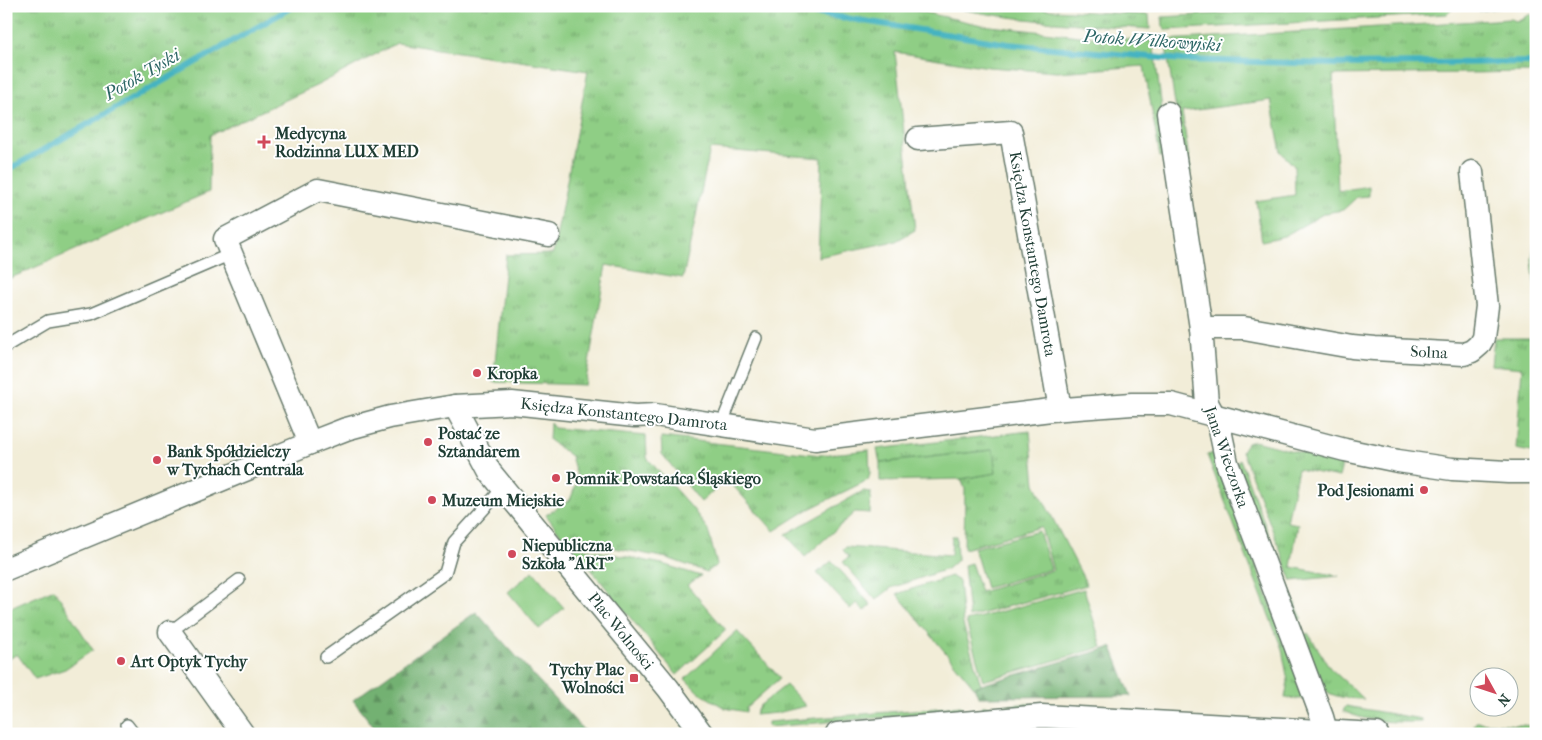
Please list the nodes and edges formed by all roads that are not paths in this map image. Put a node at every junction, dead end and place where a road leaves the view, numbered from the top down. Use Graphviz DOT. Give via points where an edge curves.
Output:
graph roads {
  1 [pos="1168,113"];
  2 [pos="918,140"];
  3 [pos="1472,172"];
  4 [pos="549,235"];
  5 [pos="231,254"];
  6 [pos="1201,328"];
  7 [pos="756,338"];
  8 [pos="6,346"];
  9 [pos="455,406"];
  10 [pos="1060,409"];
  11 [pos="1213,415"];
  12 [pos="722,423"];
  13 [pos="310,443"];
  14 [pos="1536,472"];
  15 [pos="503,488"];
  16 [pos="6,569"];
  17 [pos="239,580"];
  18 [pos="170,632"];
  19 [pos="326,657"];
  20 [pos="1326,731"];
  21 [pos="890,732"];
  22 [pos="243,734"];
  23 [pos="702,734"];
  24 [pos="837,734"];
  25 [pos="1377,734"];
  1 -- 6 [label="street, Jana Wieczorka"];
  2 -- 10 [label="street, Księdza Konstantego Damrota" via="1011,132"];
  3 -- 6 [label="street, Solna" via="1487,306 1483,338 1472,351 1464,354 1374,349 1244,328"];
  4 -- 5 [label="street" via="318,190 225,239"];
  5 -- 8 [label="lane" via="91,314 48,321"];
  5 -- 13 [label="street"];
  6 -- 11 [label="street, Jana Wieczorka" via="1207,403"];
  7 -- 12 [label="lane"];
  9 -- 12 [label="street, Księdza Konstantego Damrota" via="512,403 635,416 655,414"];
  9 -- 13 [label="street, Księdza Konstantego Damrota" via="390,417"];
  9 -- 15 [label="street, Plac Wolności" via="490,472"];
  10 -- 11 [label="street, Księdza Konstantego Damrota" via="1171,404"];
  10 -- 12 [label="street, Księdza Konstantego Damrota" via="814,439"];
  11 -- 14 [label="street, Księdza Konstantego Damrota" via="1398,461 1452,469"];
  11 -- 20 [label="street, Jana Wieczorka" via="1219,425 1227,463"];
  13 -- 16 [label="street, Księdza Konstantego Damrota"];
  15 -- 19 [label="lane" via="454,542 445,573"];
  15 -- 23 [label="street, Plac Wolności"];
  17 -- 18 [label="lane"];
  18 -- 22 [label="street"];
  20 -- 21 [label="street" via="1042,716"];
  20 -- 25 [label="street"];
  21 -- 24 [label="street"];
}
